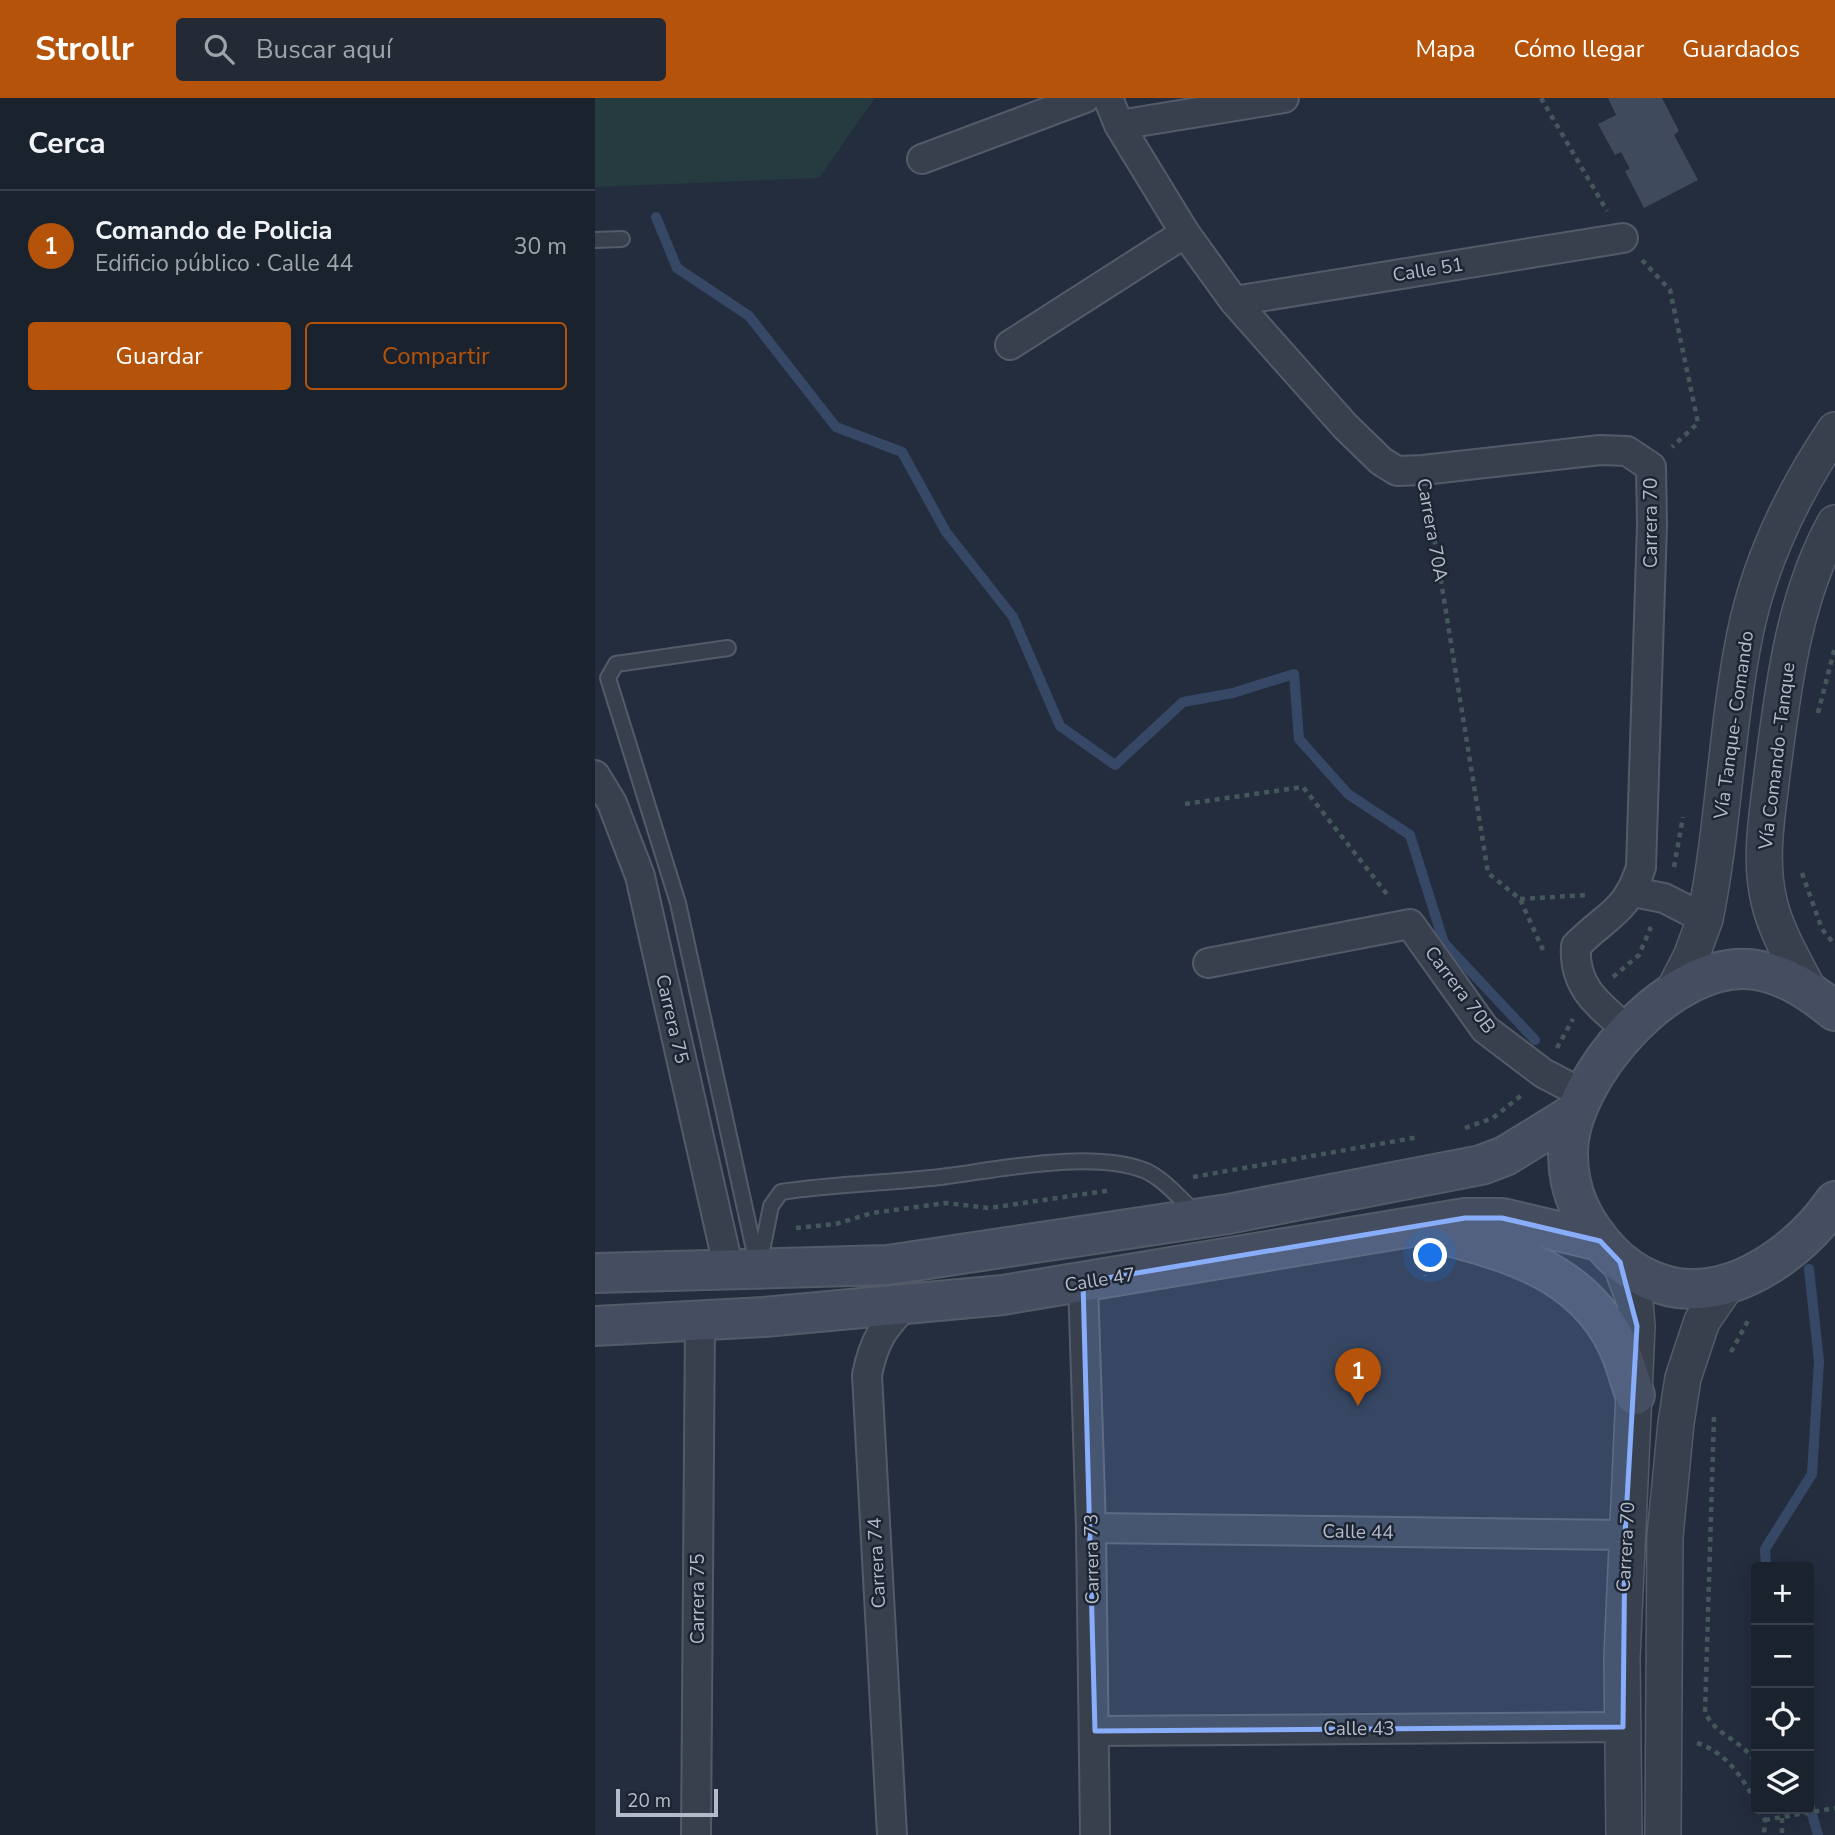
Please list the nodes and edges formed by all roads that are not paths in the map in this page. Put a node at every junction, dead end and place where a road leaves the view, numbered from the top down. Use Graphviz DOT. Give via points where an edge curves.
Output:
graph roads {
  1 [pos="1085,98"];
  2 [pos="1108,98"];
  3 [pos="1284,98"];
  4 [pos="1119,125"];
  5 [pos="922,159"];
  6 [pos="1185,233"];
  7 [pos="1623,238"];
  8 [pos="622,239"];
  9 [pos="595,240"];
  10 [pos="1234,301"];
  11 [pos="1010,345"];
  12 [pos="1835,430"];
  13 [pos="1651,467"];
  14 [pos="1835,523"];
  15 [pos="729,648"];
  16 [pos="595,775"];
  17 [pos="1633,892"];
  18 [pos="1705,919"];
  19 [pos="1208,963"];
  20 [pos="1674,990"];
  21 [pos="1821,1000"];
  22 [pos="1629,1031"];
  23 [pos="1580,1104"];
  24 [pos="1835,1203"];
  25 [pos="1202,1218"];
  26 [pos="1417,1227"];
  27 [pos="1610,1251"];
  28 [pos="744,1270"];
  29 [pos="595,1273"];
  30 [pos="1083,1283"];
  31 [pos="1740,1298"];
  32 [pos="907,1303"];
  33 [pos="700,1321"];
  34 [pos="595,1326"];
  35 [pos="1635,1395"];
  36 [pos="1091,1528"];
  37 [pos="1625,1535"];
  38 [pos="1623,1727"];
  39 [pos="1095,1731"];
  40 [pos="696,1835"];
  41 [pos="892,1835"];
  42 [pos="1095,1835"];
  43 [pos="1624,1835"];
  44 [pos="1663,1835"];
  1 -- 5 [label="street"];
  2 -- 4 [label="street, Carrera 70A"];
  3 -- 4 [label="street"];
  4 -- 6 [label="street, Carrera 70A"];
  6 -- 10 [label="street, Carrera 70A"];
  6 -- 11 [label="street"];
  7 -- 10 [label="street, Calle 51"];
  8 -- 9 [label="lane"];
  10 -- 13 [label="street, Carrera 70A" via="1345,426 1397,471 1600,450 1627,451"];
  12 -- 18 [label="street, Vía Tanque- Comando" via="1807,471 1771,550 1746,632"];
  13 -- 17 [label="street, Carrera 70" via="1641,867"];
  14 -- 21 [label="street, Vía Comando -Tanque" via="1799,612 1783,689 1764,865 1769,903"];
  15 -- 28 [label="lane" via="616,664 608,678 678,903"];
  16 -- 28 [label="street, Carrera 75" via="612,803 640,876"];
  17 -- 18 [label="street" via="1664,898"];
  17 -- 22 [label="street" via="1576,946 1579,978 1590,999"];
  18 -- 20 [label="street, Vía Tanque- Comando"];
  19 -- 23 [label="street, Carrera 70B" via="1410,924 1485,1029"];
  20 -- 21 [label="main road" via="1706,974 1754,969 1780,976"];
  20 -- 22 [label="main road"];
  22 -- 23 [label="main road"];
  23 -- 25 [label="main road" via="1505,1156 1481,1165"];
  23 -- 27 [label="main road" via="1567,1152 1570,1178 1576,1203"];
  24 -- 31 [label="main road" via="1798,1242 1760,1269"];
  25 -- 28 [label="main road" via="888,1265"];
  25 -- 28 [label="lane" via="1146,1171 1105,1163 1046,1163 824,1186 781,1192"];
  26 -- 27 [label="main road, Calle 47" via="1465,1218 1502,1218"];
  26 -- 30 [label="main road, Calle 47"];
  26 -- 35 [label="main road" via="1521,1257 1556,1274 1591,1304 1617,1344"];
  27 -- 31 [label="main road" via="1652,1282"];
  27 -- 35 [label="street, Carrera 70" via="1635,1302"];
  28 -- 29 [label="main road"];
  30 -- 32 [label="main road, Calle 47"];
  30 -- 36 [label="street, Carrera 73"];
  31 -- 44 [label="street, Carrera 70" via="1702,1321 1683,1378 1676,1423 1665,1536"];
  32 -- 33 [label="main road, Calle 47"];
  32 -- 41 [label="street, Carrera 74" via="872,1348 867,1375"];
  33 -- 34 [label="main road, Calle 47"];
  33 -- 40 [label="street, Carrera 75"];
  35 -- 37 [label="street, Carrera 70"];
  36 -- 37 [label="street, Calle 44"];
  36 -- 39 [label="street, Carrera 73"];
  37 -- 38 [label="street, Carrera 70"];
  38 -- 39 [label="street, Calle 43"];
  38 -- 43 [label="street, Carrera 70"];
  39 -- 42 [label="street, Carrera 73"];
}
